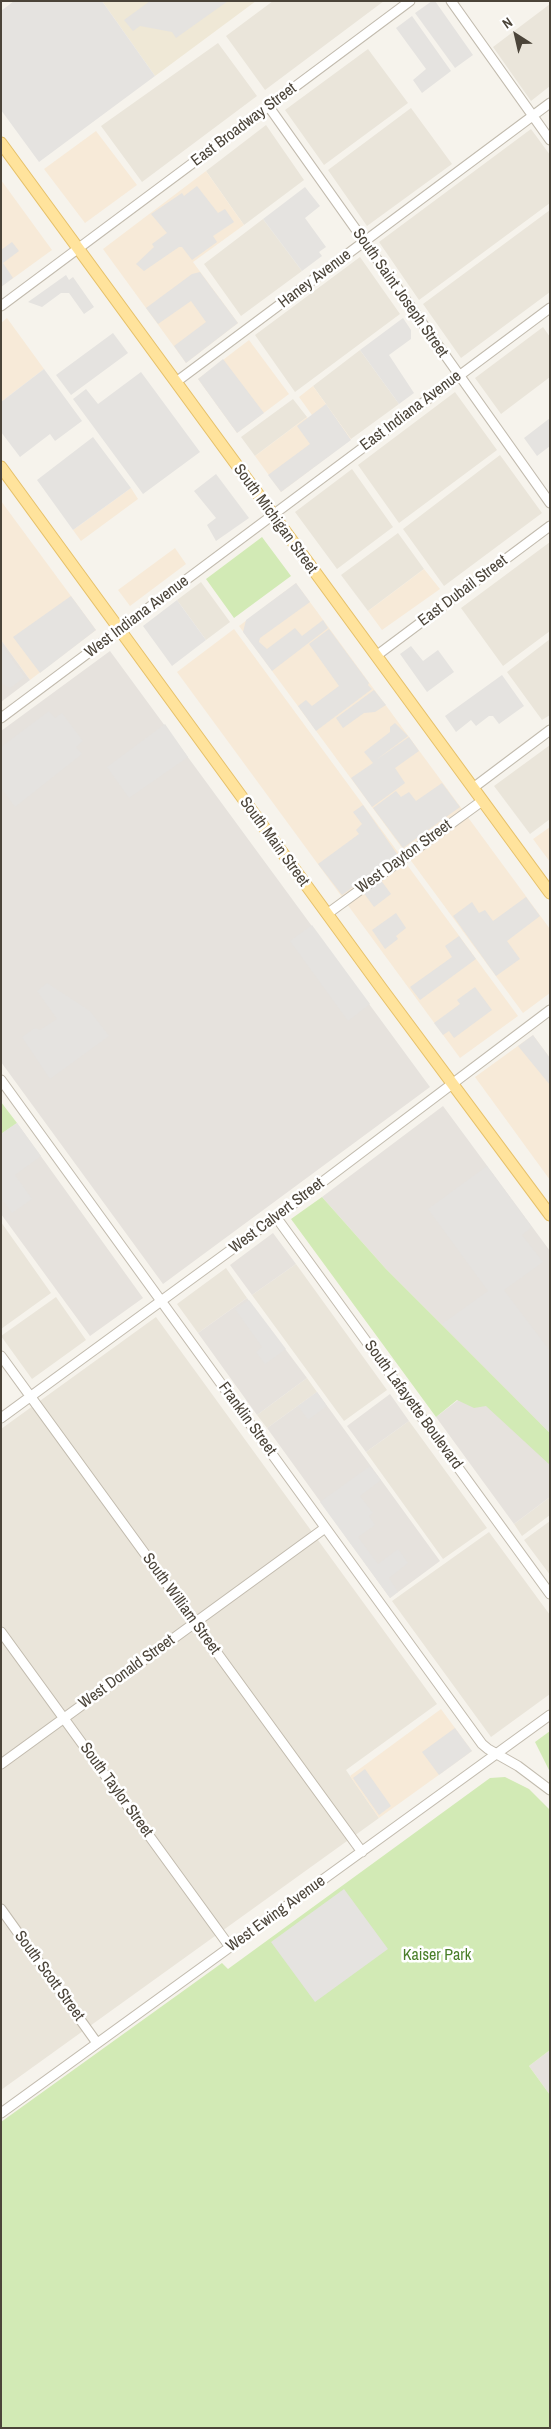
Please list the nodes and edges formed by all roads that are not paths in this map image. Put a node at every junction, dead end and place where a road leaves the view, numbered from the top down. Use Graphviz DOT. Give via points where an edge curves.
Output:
graph roads {
  1 [pos="410,1"];
  2 [pos="451,1"];
  3 [pos="550,103"];
  4 [pos="268,107"];
  5 [pos="533,116"];
  6 [pos="550,140"];
  7 [pos="1,143"];
  8 [pos="364,242"];
  9 [pos="78,248"];
  10 [pos="1,306"];
  11 [pos="550,308"];
  12 [pos="459,375"];
  13 [pos="176,382"];
  14 [pos="1,467"];
  15 [pos="550,503"];
  16 [pos="273,515"];
  17 [pos="550,526"];
  18 [pos="120,630"];
  19 [pos="376,656"];
  20 [pos="1,718"];
  21 [pos="550,730"];
  22 [pos="473,788"];
  23 [pos="482,800"];
  24 [pos="550,893"];
  25 [pos="327,914"];
  26 [pos="550,1010"];
  27 [pos="1,1080"];
  28 [pos="453,1082"];
  29 [pos="550,1215"];
  30 [pos="276,1216"];
  31 [pos="161,1301"];
  32 [pos="1,1356"];
  33 [pos="30,1396"];
  34 [pos="1,1418"];
  35 [pos="325,1528"];
  36 [pos="550,1594"];
  37 [pos="195,1623"];
  38 [pos="1,1632"];
  39 [pos="550,1715"];
  40 [pos="63,1718"];
  41 [pos="497,1754"];
  42 [pos="1,1764"];
  43 [pos="550,1790"];
  44 [pos="362,1852"];
  45 [pos="1,1909"];
  46 [pos="230,1947"];
  47 [pos="98,2043"];
  48 [pos="1,2112"];
  1 -- 4 [label="street, East Broadway Street"];
  2 -- 5 [label="street"];
  3 -- 5 [label="street, Haney Avenue"];
  4 -- 8 [label="street, South Saint Joseph Street"];
  4 -- 9 [label="street, East Broadway Street"];
  5 -- 6 [label="street"];
  5 -- 8 [label="street, Haney Avenue"];
  7 -- 9 [label="main road, South Michigan Street"];
  8 -- 12 [label="street, South Saint Joseph Street"];
  8 -- 13 [label="street, Haney Avenue"];
  9 -- 10 [label="street, East Broadway Street"];
  9 -- 13 [label="main road, South Michigan Street"];
  11 -- 12 [label="street, East Indiana Avenue"];
  12 -- 15 [label="street, South Saint Joseph Street"];
  12 -- 16 [label="street, East Indiana Avenue"];
  13 -- 16 [label="main road, South Michigan Street"];
  14 -- 18 [label="main road, South Main Street"];
  16 -- 18 [label="street, West Indiana Avenue"];
  16 -- 19 [label="main road, South Michigan Street"];
  17 -- 19 [label="street, East Dubail Street"];
  18 -- 20 [label="street, West Indiana Avenue"];
  18 -- 25 [label="main road, South Main Street"];
  19 -- 22 [label="main road, South Michigan Street"];
  21 -- 22 [label="street"];
  22 -- 23 [label="main road, South Michigan Street"];
  23 -- 24 [label="main road, South Michigan Street"];
  23 -- 25 [label="street, West Dayton Street"];
  25 -- 28 [label="main road, South Main Street"];
  26 -- 28 [label="street, West Calvert Street"];
  27 -- 31 [label="street, Franklin Street"];
  28 -- 29 [label="main road, South Main Street"];
  28 -- 30 [label="street, West Calvert Street"];
  30 -- 31 [label="street, West Calvert Street"];
  30 -- 36 [label="street, South Lafayette Boulevard"];
  31 -- 33 [label="street, West Calvert Street"];
  31 -- 35 [label="street, Franklin Street"];
  32 -- 33 [label="street, South William Street"];
  33 -- 34 [label="street, West Calvert Street"];
  33 -- 37 [label="street, South William Street"];
  35 -- 37 [label="street, West Donald Street"];
  35 -- 41 [label="street, Franklin Street" via="476,1736 488,1750"];
  37 -- 40 [label="street, West Donald Street"];
  37 -- 44 [label="street, South William Street"];
  38 -- 40 [label="street, South Taylor Street"];
  39 -- 41 [label="street, West Ewing Avenue"];
  40 -- 42 [label="street, West Donald Street"];
  40 -- 46 [label="street, South Taylor Street"];
  41 -- 43 [label="street, Franklin Street"];
  41 -- 44 [label="street, West Ewing Avenue"];
  44 -- 46 [label="street, West Ewing Avenue"];
  45 -- 47 [label="street, South Scott Street"];
  46 -- 47 [label="street, West Ewing Avenue"];
  47 -- 48 [label="street, West Ewing Avenue"];
}
